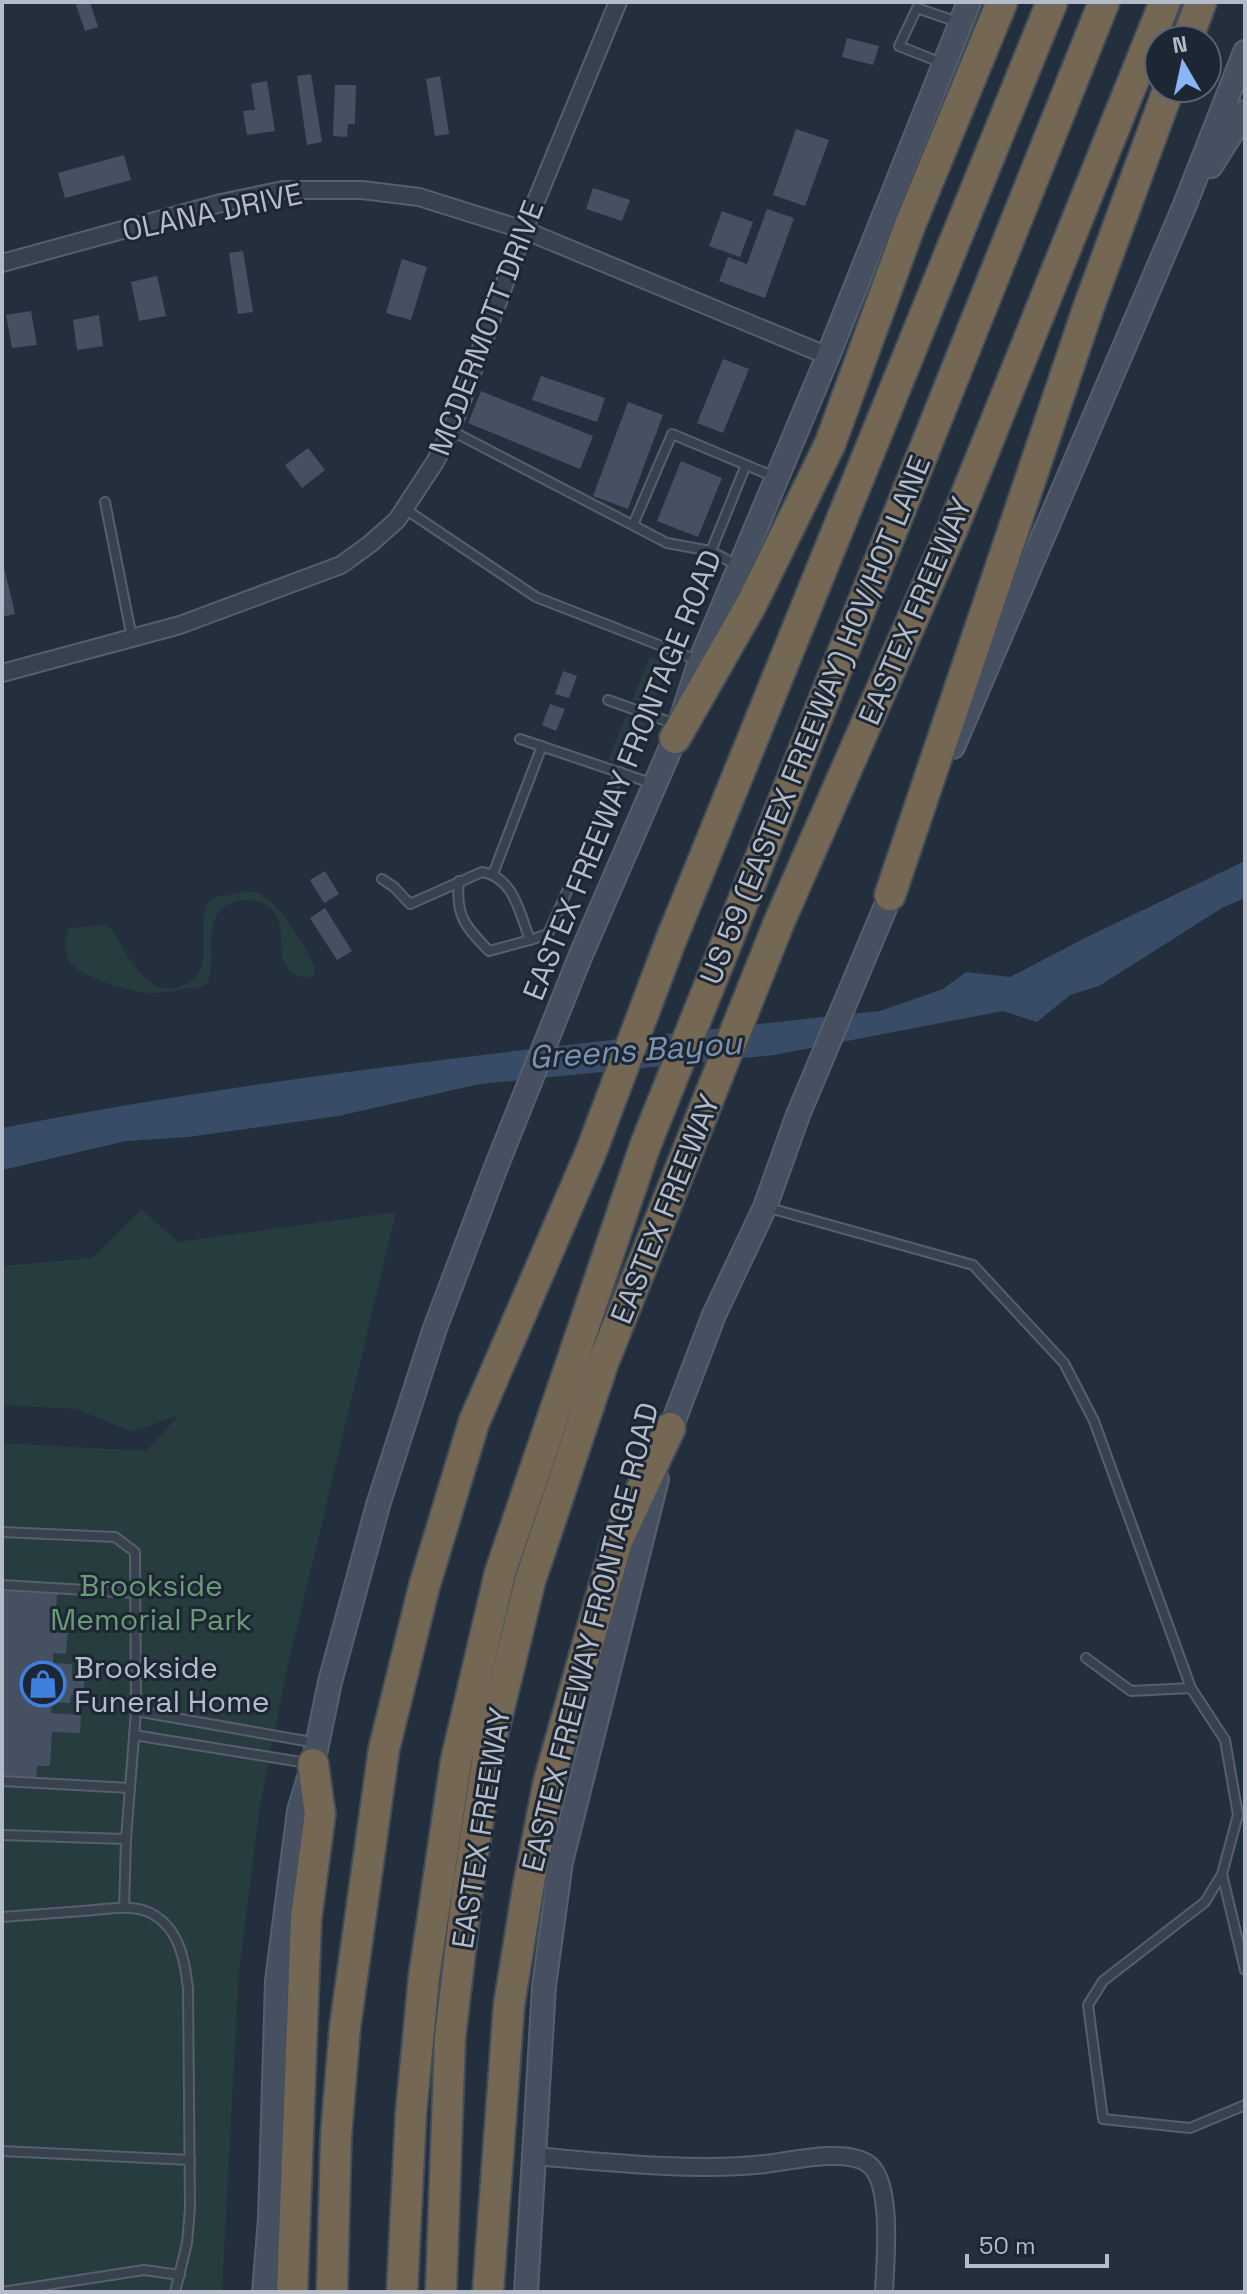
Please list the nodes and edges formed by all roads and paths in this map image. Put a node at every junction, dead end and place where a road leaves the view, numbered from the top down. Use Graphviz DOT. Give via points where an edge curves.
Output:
graph roads {
  1 [pos="618,2"];
  2 [pos="1002,2"];
  3 [pos="1052,2"];
  4 [pos="1104,2"];
  5 [pos="1165,2"];
  6 [pos="1201,2"];
  7 [pos="965,12"];
  8 [pos="1193,24"];
  9 [pos="1245,52"];
  10 [pos="944,64"];
  11 [pos="1163,104"];
  12 [pos="1245,112"];
  13 [pos="1184,207"];
  14 [pos="524,230"];
  15 [pos="2,263"];
  16 [pos="828,356"];
  17 [pos="451,431"];
  18 [pos="746,465"];
  19 [pos="777,477"];
  20 [pos="105,502"];
  21 [pos="405,509"];
  22 [pos="633,525"];
  23 [pos="711,551"];
  24 [pos="740,567"];
  25 [pos="132,638"];
  26 [pos="700,661"];
  27 [pos="2,673"];
  28 [pos="608,700"];
  29 [pos="677,732"];
  30 [pos="520,739"];
  31 [pos="542,746"];
  32 [pos="620,772"];
  33 [pos="655,784"];
  34 [pos="493,874"];
  35 [pos="382,879"];
  36 [pos="459,881"];
  37 [pos="890,895"];
  38 [pos="530,940"];
  39 [pos="765,1207"];
  40 [pos="670,1428"];
  41 [pos="2,1532"];
  42 [pos="2,1585"];
  43 [pos="135,1593"];
  44 [pos="1086,1658"];
  45 [pos="1191,1688"];
  46 [pos="136,1711"];
  47 [pos="134,1735"];
  48 [pos="316,1753"];
  49 [pos="2,1781"];
  50 [pos="130,1788"];
  51 [pos="2,1835"];
  52 [pos="126,1839"];
  53 [pos="1222,1874"];
  54 [pos="124,1908"];
  55 [pos="2,1917"];
  56 [pos="1245,1970"];
  57 [pos="1245,2105"];
  58 [pos="2,2151"];
  59 [pos="534,2156"];
  60 [pos="190,2160"];
  61 [pos="180,2275"];
  62 [pos="2,2292"];
  63 [pos="175,2292"];
  64 [pos="264,2292"];
  65 [pos="292,2292"];
  66 [pos="332,2292"];
  67 [pos="402,2292"];
  68 [pos="441,2292"];
  69 [pos="488,2292"];
  70 [pos="526,2292"];
  71 [pos="884,2292"];
  1 -- 14 [label="street, MCDERMOTT DRIVE"];
  2 -- 29 [label="highway" via="910,225 830,444 751,605"];
  3 -- 66 [label="highway" via="671,940 591,1152 474,1422 424,1587 384,1749 345,2027"];
  4 -- 67 [label="highway, US 59 (EASTEX FREEWAY) HOV/HOT LANE" via="645,1146 500,1573 456,1761 424,1977"];
  5 -- 68 [label="highway, EASTEX FREEWAY" via="954,525 780,920 603,1363 530,1581 489,1749 467,1894 450,2037"];
  6 -- 8 [label="highway"];
  7 -- 10 [label="main road, EASTEX FREEWAY FRONTAGE ROAD"];
  7 -- 10 [label="lane" via="917,8 899,46"];
  9 -- 13 [label="main road, EASTEX FREEWAY FRONTAGE ROAD"];
  10 -- 16 [label="main road, EASTEX FREEWAY FRONTAGE ROAD"];
  11 -- 37 [label="highway" via="1089,306"];
  12 -- 13 [label="main road"];
  13 -- 37 [label="main road, EASTEX FREEWAY FRONTAGE ROAD"];
  14 -- 15 [label="street, OLANA DRIVE" via="419,197 362,190 283,190"];
  14 -- 16 [label="street, OLANA DRIVE"];
  14 -- 17 [label="street, MCDERMOTT DRIVE"];
  16 -- 19 [label="main road, EASTEX FREEWAY FRONTAGE ROAD"];
  17 -- 21 [label="street, MCDERMOTT DRIVE"];
  17 -- 22 [label="lane"];
  18 -- 19 [label="lane"];
  18 -- 22 [label="lane" via="672,434"];
  18 -- 23 [label="lane"];
  19 -- 24 [label="main road, EASTEX FREEWAY FRONTAGE ROAD"];
  20 -- 25 [label="lane"];
  21 -- 25 [label="street, MCDERMOTT DRIVE" via="341,565"];
  21 -- 26 [label="lane" via="536,597"];
  22 -- 23 [label="lane" via="667,543"];
  23 -- 24 [label="lane"];
  24 -- 26 [label="main road, EASTEX FREEWAY FRONTAGE ROAD"];
  25 -- 27 [label="street, MCDERMOTT DRIVE"];
  26 -- 29 [label="main road, EASTEX FREEWAY FRONTAGE ROAD"];
  28 -- 29 [label="lane"];
  29 -- 33 [label="main road, EASTEX FREEWAY FRONTAGE ROAD"];
  30 -- 31 [label="lane"];
  31 -- 32 [label="lane"];
  31 -- 34 [label="lane"];
  32 -- 33 [label="lane"];
  32 -- 38 [label="lane" via="548,934"];
  33 -- 48 [label="main road, EASTEX FREEWAY FRONTAGE ROAD" via="580,957 434,1331 378,1505"];
  34 -- 36 [label="lane" via="482,872"];
  34 -- 38 [label="lane" via="512,892"];
  35 -- 36 [label="lane" via="410,904"];
  36 -- 38 [label="lane" via="460,915 489,951"];
  37 -- 39 [label="main road, EASTEX FREEWAY FRONTAGE ROAD"];
  39 -- 40 [label="main road, EASTEX FREEWAY FRONTAGE ROAD" via="714,1315"];
  39 -- 45 [label="lane" via="973,1265 1064,1363 1094,1421"];
  40 -- 59 [label="main road, EASTEX FREEWAY FRONTAGE ROAD" via="561,1862 544,1986"];
  40 -- 69 [label="highway" via="617,1541 549,1781 509,2005"];
  41 -- 43 [label="lane" via="115,1537 135,1552"];
  42 -- 43 [label="lane"];
  43 -- 46 [label="lane"];
  44 -- 45 [label="lane" via="1131,1691"];
  45 -- 53 [label="lane" via="1225,1740 1238,1815"];
  46 -- 47 [label="lane"];
  46 -- 48 [label="lane"];
  47 -- 48 [label="lane"];
  47 -- 50 [label="lane"];
  48 -- 64 [label="main road, EASTEX FREEWAY FRONTAGE ROAD" via="299,1811 277,1981"];
  48 -- 65 [label="highway" via="320,1814 306,1919"];
  49 -- 50 [label="lane"];
  50 -- 52 [label="lane"];
  51 -- 52 [label="lane"];
  52 -- 54 [label="lane"];
  53 -- 56 [label="lane"];
  53 -- 57 [label="lane" via="1205,1902 1103,1981 1088,2005 1103,2119 1190,2128"];
  54 -- 55 [label="lane"];
  54 -- 60 [label="lane" via="145,1910 162,1922 186,1962"];
  58 -- 60 [label="lane"];
  59 -- 70 [label="main road, EASTEX FREEWAY FRONTAGE ROAD"];
  59 -- 71 [label="street" via="743,2167 839,2155 868,2163 880,2180 884,2205"];
  60 -- 61 [label="lane" via="187,2243"];
  61 -- 62 [label="lane" via="144,2270"];
  61 -- 63 [label="lane"];
}
